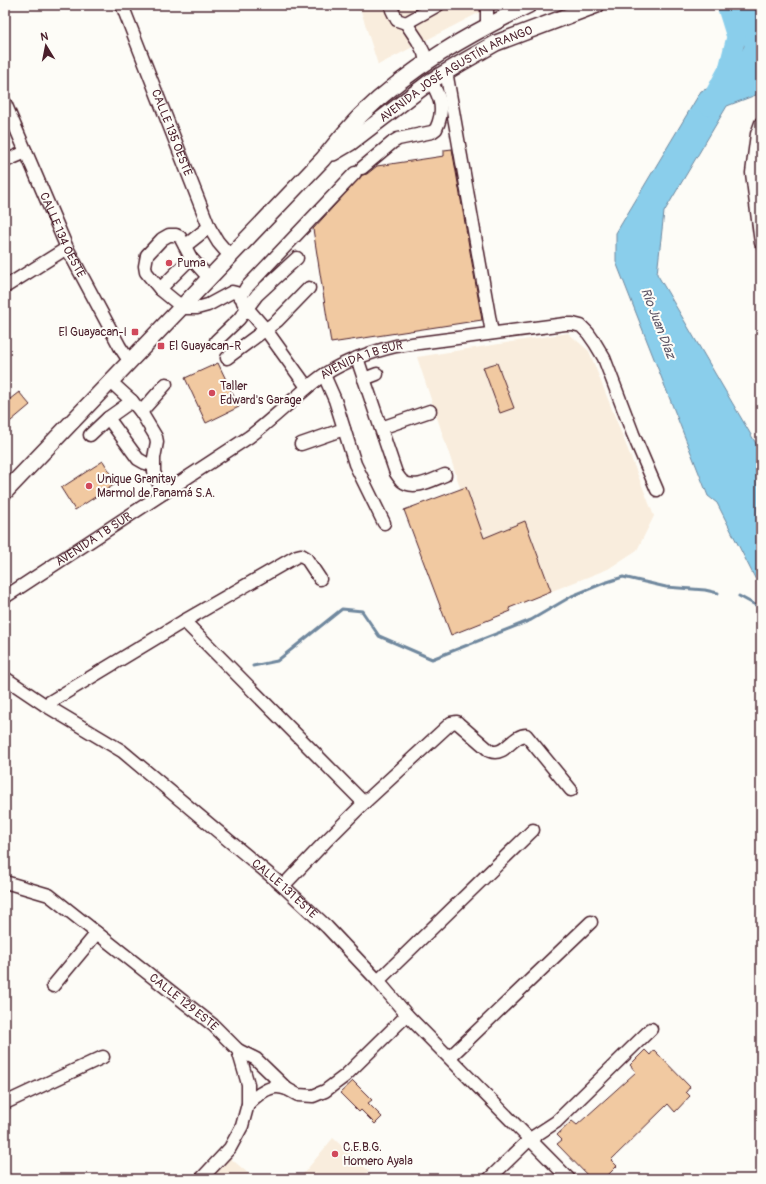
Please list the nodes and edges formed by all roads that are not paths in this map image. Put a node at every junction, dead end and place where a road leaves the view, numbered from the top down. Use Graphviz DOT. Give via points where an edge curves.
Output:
graph roads {
  1 [pos="122,5"];
  2 [pos="392,5"];
  3 [pos="438,5"];
  4 [pos="487,5"];
  5 [pos="529,5"];
  6 [pos="597,5"];
  7 [pos="406,23"];
  8 [pos="487,26"];
  9 [pos="526,32"];
  10 [pos="426,62"];
  11 [pos="461,63"];
  12 [pos="446,71"];
  13 [pos="431,81"];
  14 [pos="5,103"];
  15 [pos="761,123"];
  16 [pos="26,152"];
  17 [pos="323,159"];
  18 [pos="5,161"];
  19 [pos="209,227"];
  20 [pos="761,242"];
  21 [pos="185,246"];
  22 [pos="67,248"];
  23 [pos="230,256"];
  24 [pos="191,258"];
  25 [pos="297,258"];
  26 [pos="209,278"];
  27 [pos="5,287"];
  28 [pos="309,288"];
  29 [pos="160,289"];
  30 [pos="245,303"];
  31 [pos="182,307"];
  32 [pos="266,330"];
  33 [pos="492,333"];
  34 [pos="216,341"];
  35 [pos="227,358"];
  36 [pos="357,358"];
  37 [pos="130,362"];
  38 [pos="377,374"];
  39 [pos="324,375"];
  40 [pos="364,378"];
  41 [pos="111,382"];
  42 [pos="166,384"];
  43 [pos="307,387"];
  44 [pos="132,401"];
  45 [pos="430,411"];
  46 [pos="141,412"];
  47 [pos="108,418"];
  48 [pos="381,428"];
  49 [pos="344,429"];
  50 [pos="90,435"];
  51 [pos="301,444"];
  52 [pos="153,465"];
  53 [pos="446,475"];
  54 [pos="657,490"];
  55 [pos="5,492"];
  56 [pos="164,493"];
  57 [pos="384,524"];
  58 [pos="320,579"];
  59 [pos="5,597"];
  60 [pos="184,621"];
  61 [pos="5,678"];
  62 [pos="45,705"];
  63 [pos="571,790"];
  64 [pos="364,803"];
  65 [pos="533,830"];
  66 [pos="5,882"];
  67 [pos="283,886"];
  68 [pos="591,922"];
  69 [pos="97,933"];
  70 [pos="378,981"];
  71 [pos="53,986"];
  72 [pos="407,1015"];
  73 [pos="651,1029"];
  74 [pos="238,1050"];
  75 [pos="103,1057"];
  76 [pos="450,1058"];
  77 [pos="287,1089"];
  78 [pos="5,1103"];
  79 [pos="248,1104"];
  80 [pos="530,1139"];
  81 [pos="201,1179"];
  82 [pos="489,1179"];
  83 [pos="569,1179"];
  1 -- 19 [label="street, CALLE 135 OESTE"];
  2 -- 7 [label="street" via="397,20"];
  3 -- 7 [label="street"];
  4 -- 8 [label="street"];
  5 -- 8 [label="main road, AVENIDA JOSÉ AGUSTÍN ARANGO"];
  6 -- 9 [label="main road, AVENIDA JOSÉ AGUSTÍN ARANGO"];
  7 -- 10 [label="street" via="418,41"];
  8 -- 9 [label="main road" via="504,33"];
  8 -- 10 [label="main road, AVENIDA JOSÉ AGUSTÍN ARANGO"];
  8 -- 11 [label="main road" via="478,45"];
  9 -- 11 [label="main road, AVENIDA JOSÉ AGUSTÍN ARANGO" via="496,43"];
  10 -- 17 [label="main road, AVENIDA JOSÉ AGUSTÍN ARANGO" via="360,115"];
  11 -- 12 [label="main road, AVENIDA JOSÉ AGUSTÍN ARANGO"];
  12 -- 13 [label="main road, AVENIDA JOSÉ AGUSTÍN ARANGO"];
  12 -- 33 [label="street"];
  13 -- 17 [label="main road, AVENIDA JOSÉ AGUSTÍN ARANGO" via="350,143"];
  13 -- 30 [label="street" via="441,101 441,114 436,129 398,139 359,170 246,288 243,293"];
  14 -- 16 [label="street, CALLE 134 OESTE"];
  15 -- 20 [label="street" via="752,173"];
  16 -- 18 [label="street"];
  16 -- 22 [label="street, CALLE 134 OESTE"];
  17 -- 23 [label="main road, AVENIDA JOSÉ AGUSTÍN ARANGO"];
  19 -- 21 [label="street"];
  19 -- 23 [label="street, CALLE 135 OESTE"];
  21 -- 24 [label="street"];
  21 -- 29 [label="street" via="178,236 169,235 147,255 146,272"];
  22 -- 27 [label="street"];
  22 -- 37 [label="street, CALLE 134 OESTE"];
  23 -- 26 [label="main road, AVENIDA JOSÉ AGUSTÍN ARANGO"];
  24 -- 26 [label="street"];
  24 -- 29 [label="street"];
  25 -- 30 [label="street"];
  26 -- 31 [label="main road, AVENIDA JOSÉ AGUSTÍN ARANGO"];
  28 -- 32 [label="street"];
  29 -- 31 [label="street"];
  30 -- 31 [label="street" via="232,292 208,305 197,308"];
  30 -- 32 [label="street"];
  30 -- 34 [label="street" via="239,319"];
  31 -- 37 [label="main road, AVENIDA JOSÉ AGUSTÍN ARANGO"];
  32 -- 35 [label="street"];
  32 -- 43 [label="street"];
  33 -- 36 [label="street, AVENIDA 1 B SUR" via="396,346"];
  33 -- 54 [label="street, AVENIDA 1 B SUR" via="565,324 581,326 604,358"];
  36 -- 39 [label="street, AVENIDA 1 B SUR"];
  36 -- 40 [label="street"];
  37 -- 41 [label="main road, AVENIDA JOSÉ AGUSTÍN ARANGO"];
  38 -- 40 [label="street"];
  39 -- 43 [label="street, AVENIDA 1 B SUR"];
  39 -- 49 [label="street" via="336,400"];
  40 -- 48 [label="street"];
  41 -- 44 [label="street"];
  41 -- 55 [label="main road, AVENIDA JOSÉ AGUSTÍN ARANGO"];
  42 -- 46 [label="street"];
  43 -- 56 [label="street, AVENIDA 1 B SUR" via="249,437"];
  44 -- 46 [label="street"];
  44 -- 47 [label="street"];
  45 -- 48 [label="street"];
  46 -- 52 [label="street" via="157,439"];
  47 -- 50 [label="street"];
  47 -- 52 [label="street" via="138,459"];
  48 -- 53 [label="street" via="396,473 402,481 412,485 420,484"];
  49 -- 51 [label="street"];
  49 -- 57 [label="street" via="355,464"];
  52 -- 56 [label="street" via="156,480"];
  56 -- 59 [label="street, AVENIDA 1 B SUR"];
  58 -- 60 [label="street" via="306,558 299,555"];
  60 -- 62 [label="street"];
  60 -- 64 [label="street"];
  61 -- 62 [label="street, CALLE 131 ESTE"];
  62 -- 67 [label="street, CALLE 131 ESTE" via="122,751"];
  63 -- 64 [label="street" via="526,735 520,736 501,750 490,751 454,722"];
  64 -- 67 [label="street"];
  65 -- 70 [label="street"];
  66 -- 69 [label="street, CALLE 129 ESTE" via="49,895"];
  67 -- 70 [label="street, CALLE 131 ESTE" via="327,927"];
  68 -- 76 [label="street"];
  69 -- 71 [label="street"];
  69 -- 74 [label="street, CALLE 129 ESTE" via="213,1025"];
  70 -- 72 [label="street, CALLE 131 ESTE"];
  72 -- 76 [label="street, CALLE 131 ESTE"];
  72 -- 77 [label="street" via="345,1076 325,1091 313,1096 298,1095"];
  73 -- 80 [label="street" via="556,1122"];
  74 -- 77 [label="street" via="256,1059"];
  74 -- 79 [label="street, CALLE 129 ESTE" via="248,1084"];
  75 -- 78 [label="street"];
  76 -- 80 [label="street, CALLE 131 ESTE"];
  77 -- 79 [label="street" via="269,1089"];
  79 -- 81 [label="street, CALLE 129 ESTE" via="242,1126 230,1148"];
  80 -- 82 [label="street"];
  80 -- 83 [label="street, CALLE 131 ESTE"];
}
